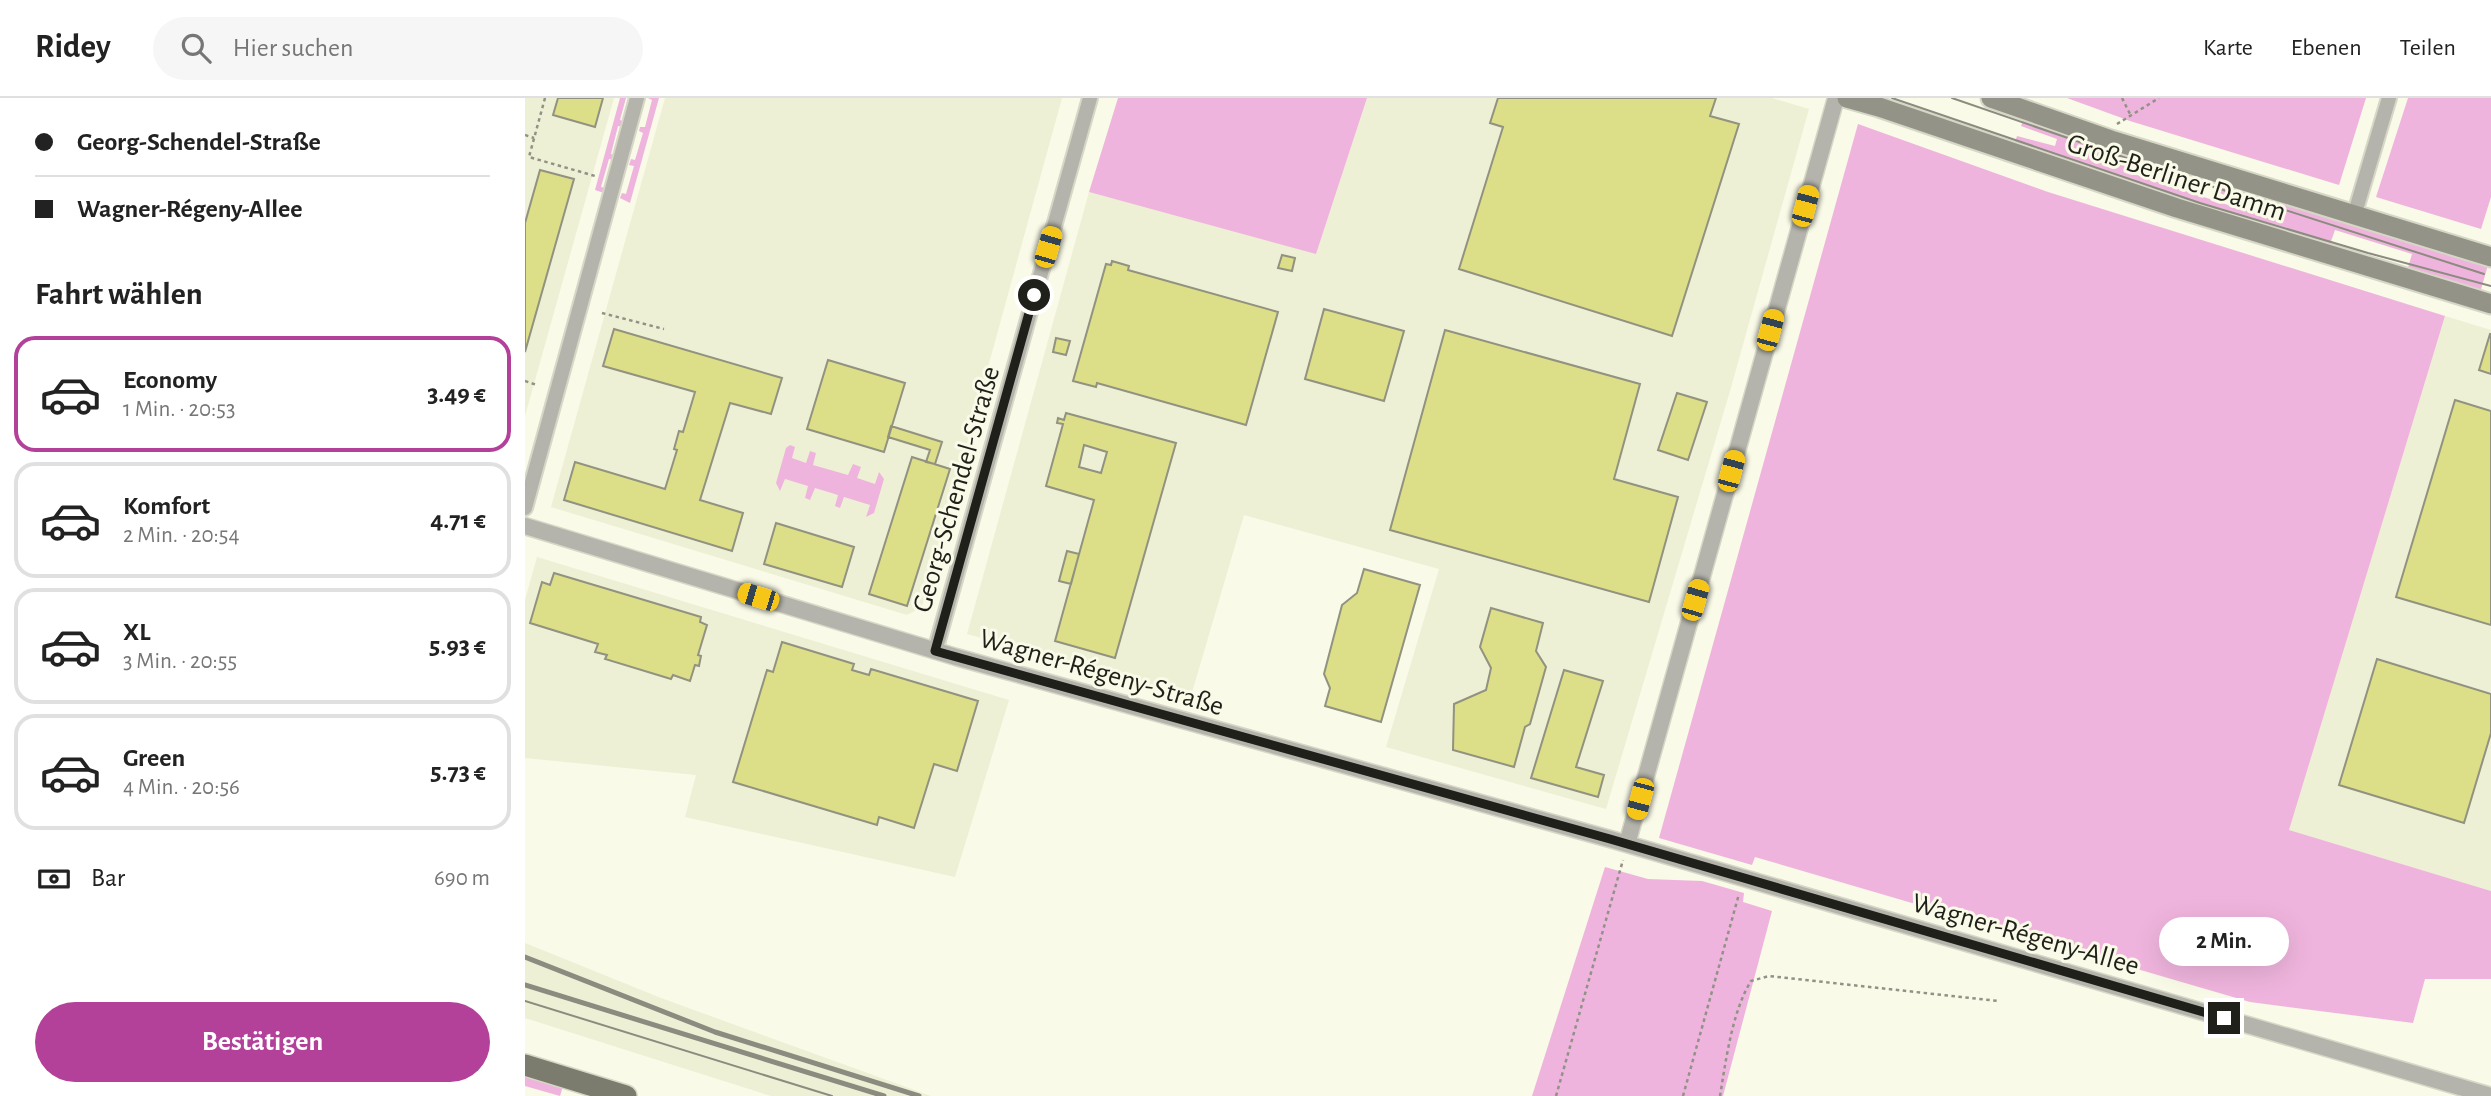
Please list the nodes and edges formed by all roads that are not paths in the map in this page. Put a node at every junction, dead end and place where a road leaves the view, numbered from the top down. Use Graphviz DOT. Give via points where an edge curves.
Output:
graph roads {
  1 [pos="638,98"];
  2 [pos="1090,98"];
  3 [pos="1836,98"];
  4 [pos="1847,98"];
  5 [pos="1991,98"];
  6 [pos="2389,98"];
  7 [pos="2354,216"];
  8 [pos="2491,257"];
  9 [pos="2491,304"];
  10 [pos="525,508"];
  11 [pos="525,526"];
  12 [pos="935,651"];
  13 [pos="1627,844"];
  14 [pos="525,1065"];
  15 [pos="627,1096"];
  16 [pos="2491,1096"];
  1 -- 10 [label="street"];
  2 -- 12 [label="street, Georg-Schendel-Straße"];
  3 -- 13 [label="street"];
  4 -- 9 [label="main road, Groß-Berliner Damm" via="2177,208"];
  5 -- 7 [label="main road, Groß-Berliner Damm"];
  6 -- 7 [label="street"];
  7 -- 8 [label="main road, Groß-Berliner Damm"];
  11 -- 12 [label="street, Wagner-Régeny-Straße"];
  12 -- 13 [label="street, Wagner-Régeny-Straße"];
  13 -- 16 [label="street, Wagner-Régeny-Allee"];
  14 -- 15 [label="main road"];
}
